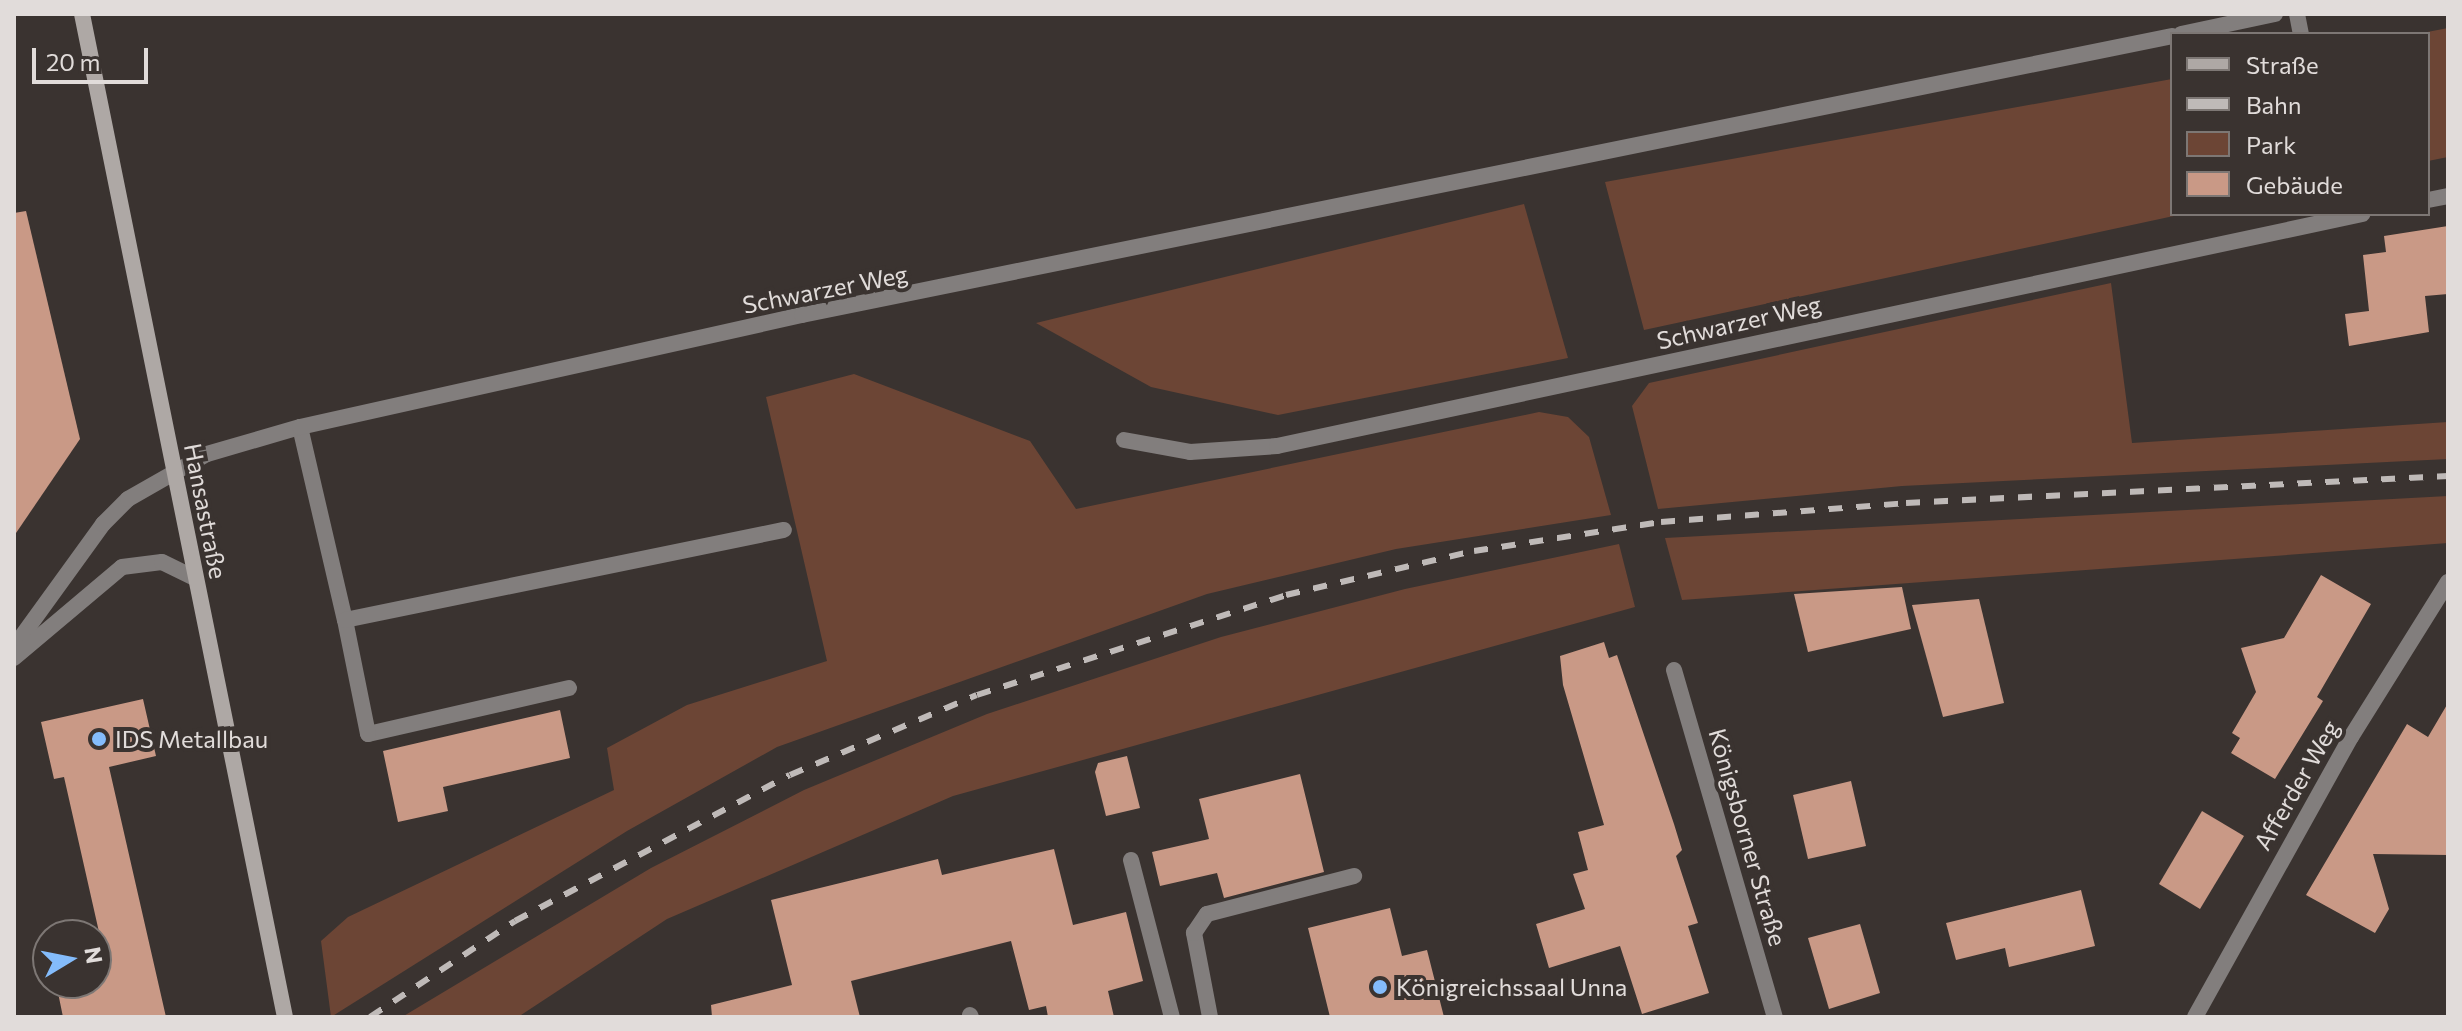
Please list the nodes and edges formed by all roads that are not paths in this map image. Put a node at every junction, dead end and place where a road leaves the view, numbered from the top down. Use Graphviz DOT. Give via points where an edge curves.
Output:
graph roads {
  1 [pos="82,14"];
  2 [pos="2275,14"];
  3 [pos="2190,32"];
  4 [pos="2170,36"];
  5 [pos="2339,216"];
  6 [pos="300,427"];
  7 [pos="1124,440"];
  8 [pos="174,470"];
  9 [pos="784,530"];
  10 [pos="195,578"];
  11 [pos="2448,582"];
  12 [pos="345,620"];
  13 [pos="14,647"];
  14 [pos="14,658"];
  15 [pos="1674,670"];
  16 [pos="569,688"];
  17 [pos="1131,860"];
  18 [pos="1354,876"];
  19 [pos="285,1017"];
  20 [pos="1172,1017"];
  21 [pos="1210,1017"];
  22 [pos="1775,1017"];
  23 [pos="2195,1017"];
  1 -- 8 [label="main road, Hansastraße"];
  2 -- 3 [label="street"];
  4 -- 6 [label="street, Schwarzer Weg" via="1492,179 802,315"];
  5 -- 7 [label="street, Schwarzer Weg" via="1277,446 1190,452"];
  6 -- 8 [label="street, Schwarzer Weg"];
  6 -- 12 [label="street"];
  8 -- 10 [label="main road, Hansastraße"];
  8 -- 13 [label="street, Schwarzer Weg" via="103,524"];
  9 -- 12 [label="street"];
  10 -- 14 [label="street" via="162,562 122,567"];
  10 -- 19 [label="main road, Hansastraße"];
  11 -- 23 [label="street, Afferder Weg" via="2351,737"];
  12 -- 16 [label="street" via="368,734"];
  15 -- 22 [label="street, Königsborner Straße"];
  17 -- 20 [label="street"];
  18 -- 21 [label="street" via="1207,914 1194,933"];
}
